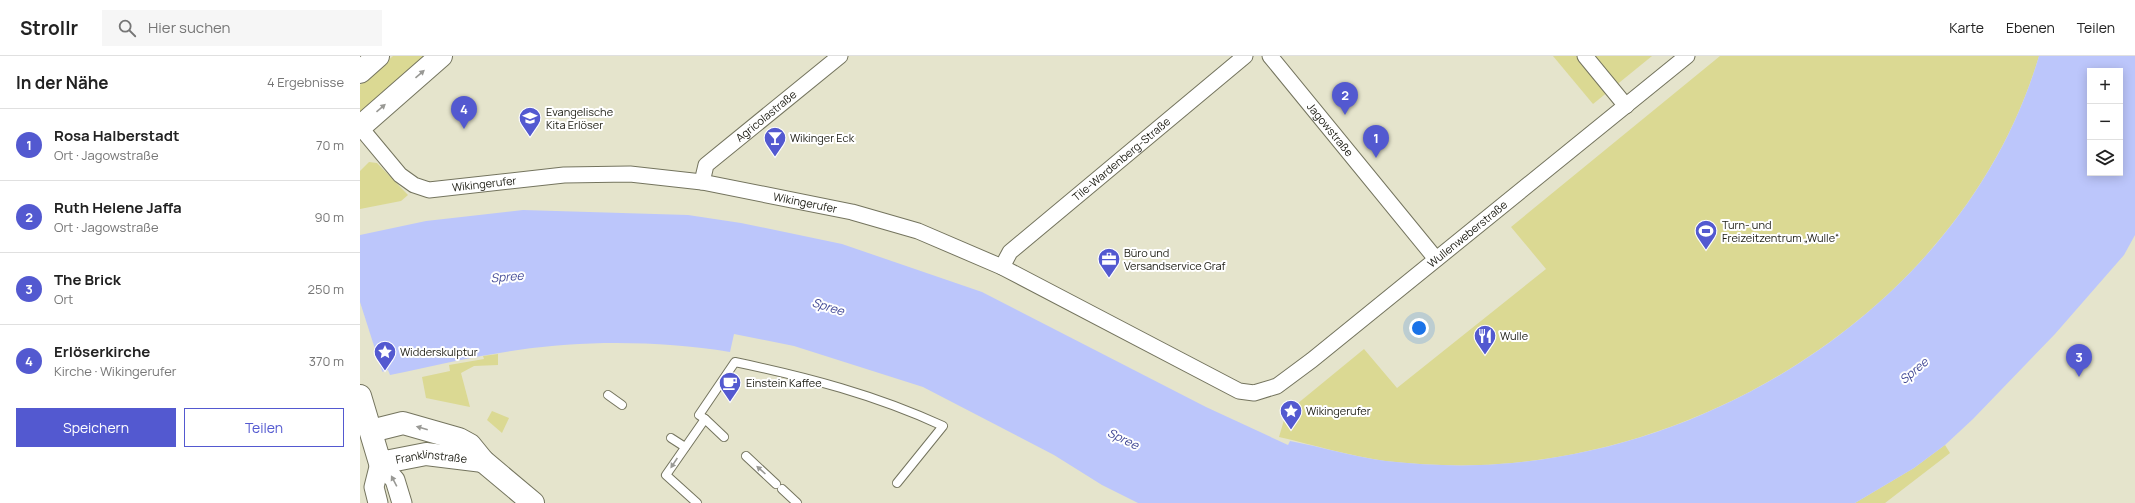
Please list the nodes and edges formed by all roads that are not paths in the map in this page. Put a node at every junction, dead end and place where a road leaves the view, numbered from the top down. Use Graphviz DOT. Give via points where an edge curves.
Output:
graph roads {
  1 [pos="378,56"];
  2 [pos="441,56"];
  3 [pos="840,56"];
  4 [pos="1245,56"];
  5 [pos="1270,56"];
  6 [pos="1585,56"];
  7 [pos="1687,56"];
  8 [pos="360,72"];
  9 [pos="1626,106"];
  10 [pos="360,127"];
  11 [pos="702,182"];
  12 [pos="1436,259"];
  13 [pos="1002,267"];
  14 [pos="1238,391"];
  15 [pos="608,395"];
  16 [pos="360,396"];
  17 [pos="622,404"];
  18 [pos="705,419"];
  19 [pos="371,431"];
  20 [pos="724,437"];
  21 [pos="672,438"];
  22 [pos="685,447"];
  23 [pos="746,456"];
  24 [pos="483,460"];
  25 [pos="380,463"];
  26 [pos="896,483"];
  27 [pos="378,503"];
  28 [pos="402,503"];
  29 [pos="533,503"];
  30 [pos="697,503"];
  31 [pos="797,503"];
  1 -- 8 [label="main road"];
  10 -- 2 [label="main road, one-way"];
  3 -- 11 [label="street, Agricolastraße" via="706,166"];
  4 -- 13 [label="street, Tile-Wardenberg-Straße" via="1010,252"];
  5 -- 12 [label="street, Jagowstraße"];
  6 -- 9 [label="street"];
  7 -- 9 [label="street, Wullenweberstraße"];
  9 -- 12 [label="street, Wullenweberstraße"];
  10 -- 11 [label="street, Wikingerufer" via="400,175 414,185 430,190 564,175 630,174"];
  11 -- 13 [label="street, Wikingerufer" via="852,212 918,231"];
  12 -- 14 [label="street, Wullenweberstraße" via="1277,386 1254,393"];
  13 -- 14 [label="street, Wikingerufer"];
  15 -- 17 [label="lane"];
  16 -- 19 [label="main road"];
  18 -- 20 [label="lane"];
  18 -- 22 [label="lane"];
  18 -- 26 [label="lane" via="699,415 735,362 794,374 860,393 943,426"];
  24 -- 19 [label="main road, Franklinstraße, one-way" via="470,445 444,434 403,423"];
  19 -- 25 [label="main road"];
  21 -- 22 [label="lane"];
  22 -- 30 [label="lane, one-way" via="666,475"];
  31 -- 23 [label="lane, one-way"];
  24 -- 25 [label="main road, Franklinstraße" via="426,454"];
  24 -- 29 [label="main road, Franklinstraße"];
  25 -- 27 [label="street" via="374,487"];
  28 -- 25 [label="street, one-way" via="395,480"];
}
